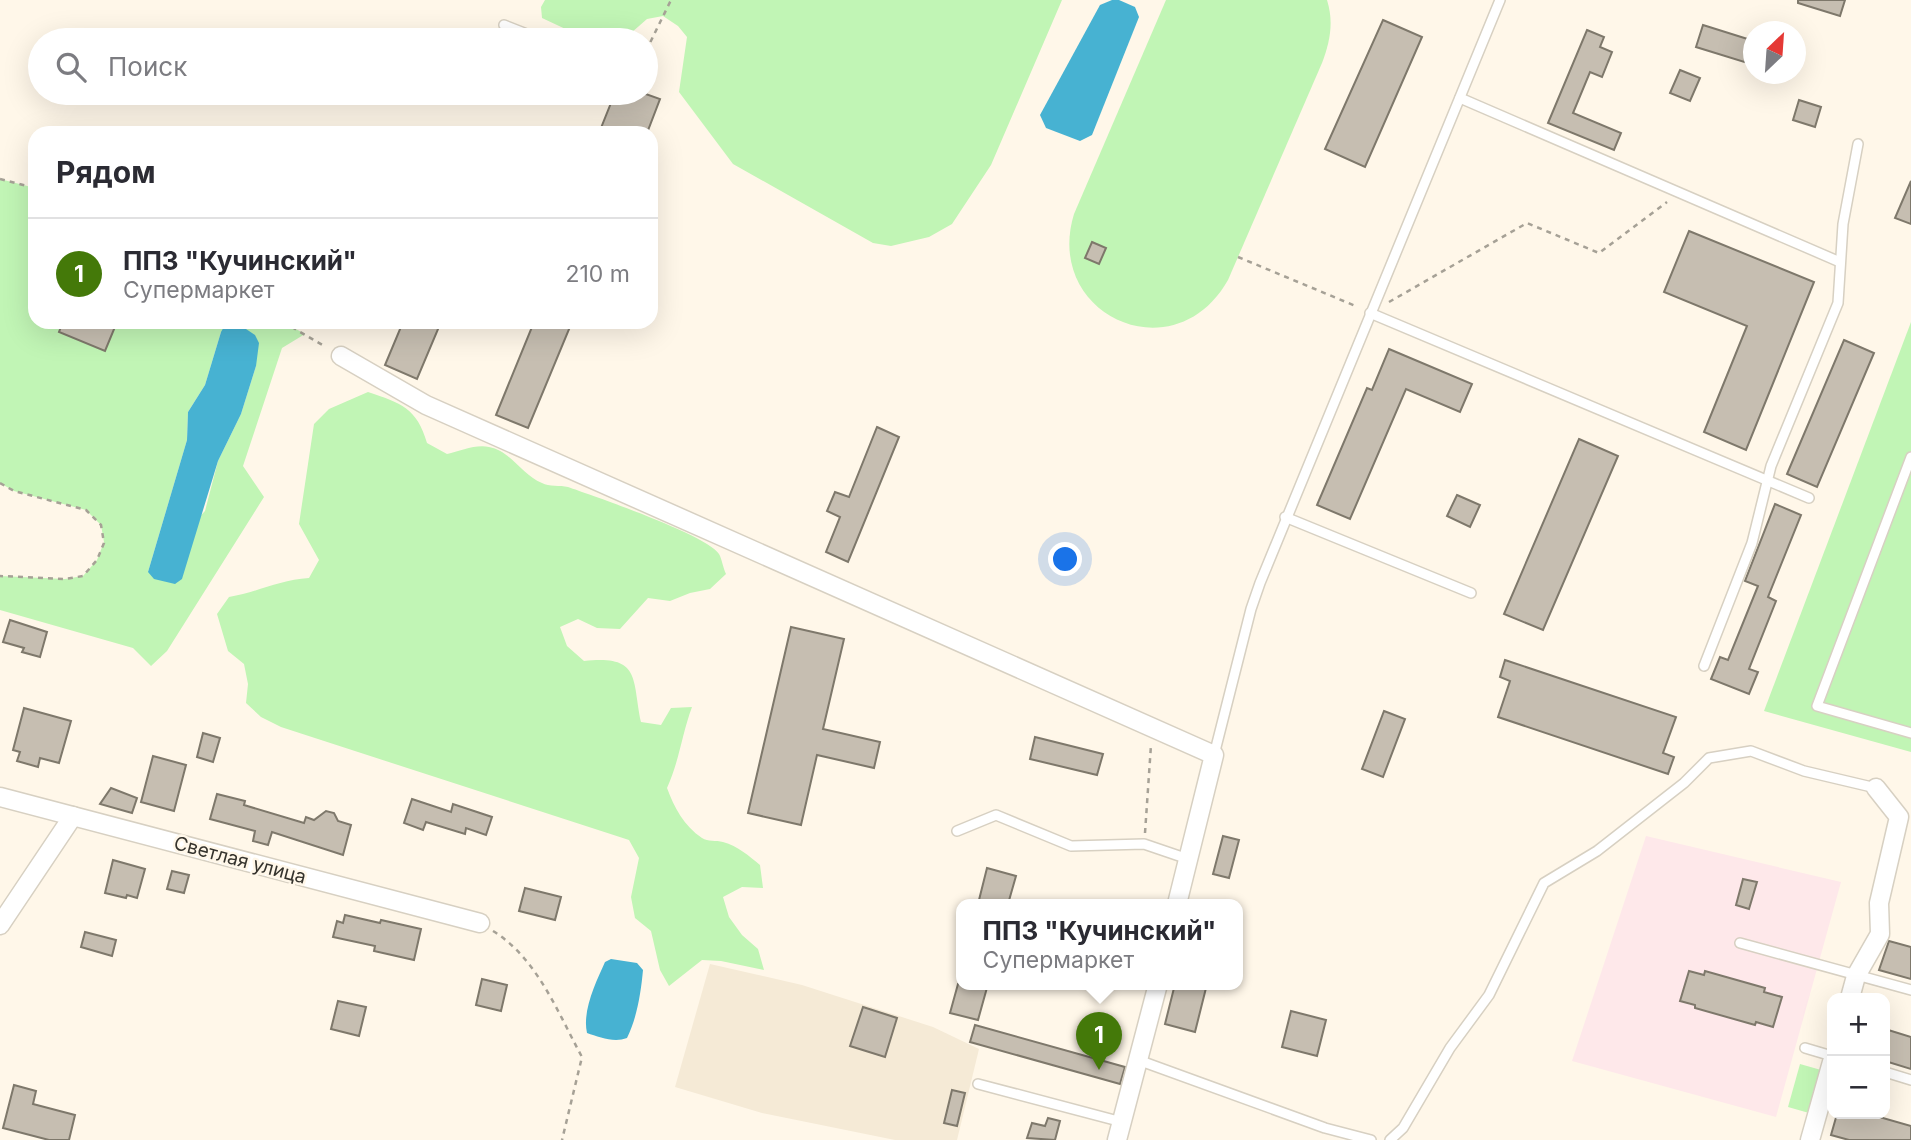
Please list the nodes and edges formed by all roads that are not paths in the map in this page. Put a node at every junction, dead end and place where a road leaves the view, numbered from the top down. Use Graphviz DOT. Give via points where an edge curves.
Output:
graph roads {
  1 [pos="1500,0"];
  2 [pos="504,25"];
  3 [pos="511,28"];
  4 [pos="1460,98"];
  5 [pos="1858,144"];
  6 [pos="1840,262"];
  7 [pos="1370,313"];
  8 [pos="341,356"];
  9 [pos="1911,457"];
  10 [pos="1768,481"];
  11 [pos="1809,498"];
  12 [pos="1285,517"];
  13 [pos="1471,593"];
  14 [pos="1703,666"];
  15 [pos="1911,733"];
  16 [pos="1214,755"];
  17 [pos="1876,788"];
  18 [pos="0,796"];
  19 [pos="73,816"];
  20 [pos="957,831"];
  21 [pos="1188,859"];
  22 [pos="1178,899"];
  23 [pos="480,923"];
  24 [pos="0,925"];
  25 [pos="1740,943"];
  26 [pos="1856,976"];
  27 [pos="1156,990"];
  28 [pos="1911,990"];
  29 [pos="1851,993"];
  30 [pos="1805,1048"];
  31 [pos="1827,1055"];
  32 [pos="1138,1060"];
  33 [pos="1890,1074"];
  34 [pos="1827,1080"];
  35 [pos="1911,1080"];
  36 [pos="978,1084"];
  37 [pos="1122,1122"];
  38 [pos="1117,1140"];
  39 [pos="1371,1140"];
  40 [pos="1390,1140"];
  41 [pos="1810,1140"];
  1 -- 4 [label="lane"];
  2 -- 3 [label="lane"];
  4 -- 6 [label="lane"];
  4 -- 7 [label="lane"];
  5 -- 6 [label="lane"];
  6 -- 10 [label="lane" via="1838,303"];
  7 -- 10 [label="lane"];
  7 -- 12 [label="lane"];
  8 -- 16 [label="street" via="426,405"];
  9 -- 15 [label="lane" via="1818,706"];
  10 -- 11 [label="lane"];
  10 -- 14 [label="lane" via="1752,544"];
  12 -- 13 [label="lane"];
  12 -- 16 [label="lane" via="1251,609"];
  16 -- 21 [label="street"];
  17 -- 26 [label="street" via="1899,817 1879,902 1880,934"];
  17 -- 40 [label="lane" via="1804,771 1751,751 1709,758 1597,851 1544,883 1489,995 1450,1048 1403,1128"];
  18 -- 19 [label="street, Светлая улица"];
  19 -- 23 [label="street, Светлая улица"];
  19 -- 24 [label="street"];
  20 -- 21 [label="lane" via="996,815 1072,846 1144,844"];
  21 -- 22 [label="street"];
  25 -- 26 [label="lane"];
  26 -- 28 [label="lane"];
  26 -- 29 [label="street"];
  27 -- 32 [label="street"];
  30 -- 31 [label="lane"];
  32 -- 37 [label="street"];
  32 -- 39 [label="lane" via="1325,1128"];
  33 -- 35 [label="lane"];
  34 -- 41 [label="street"];
  36 -- 37 [label="lane"];
  37 -- 38 [label="street"];
}
